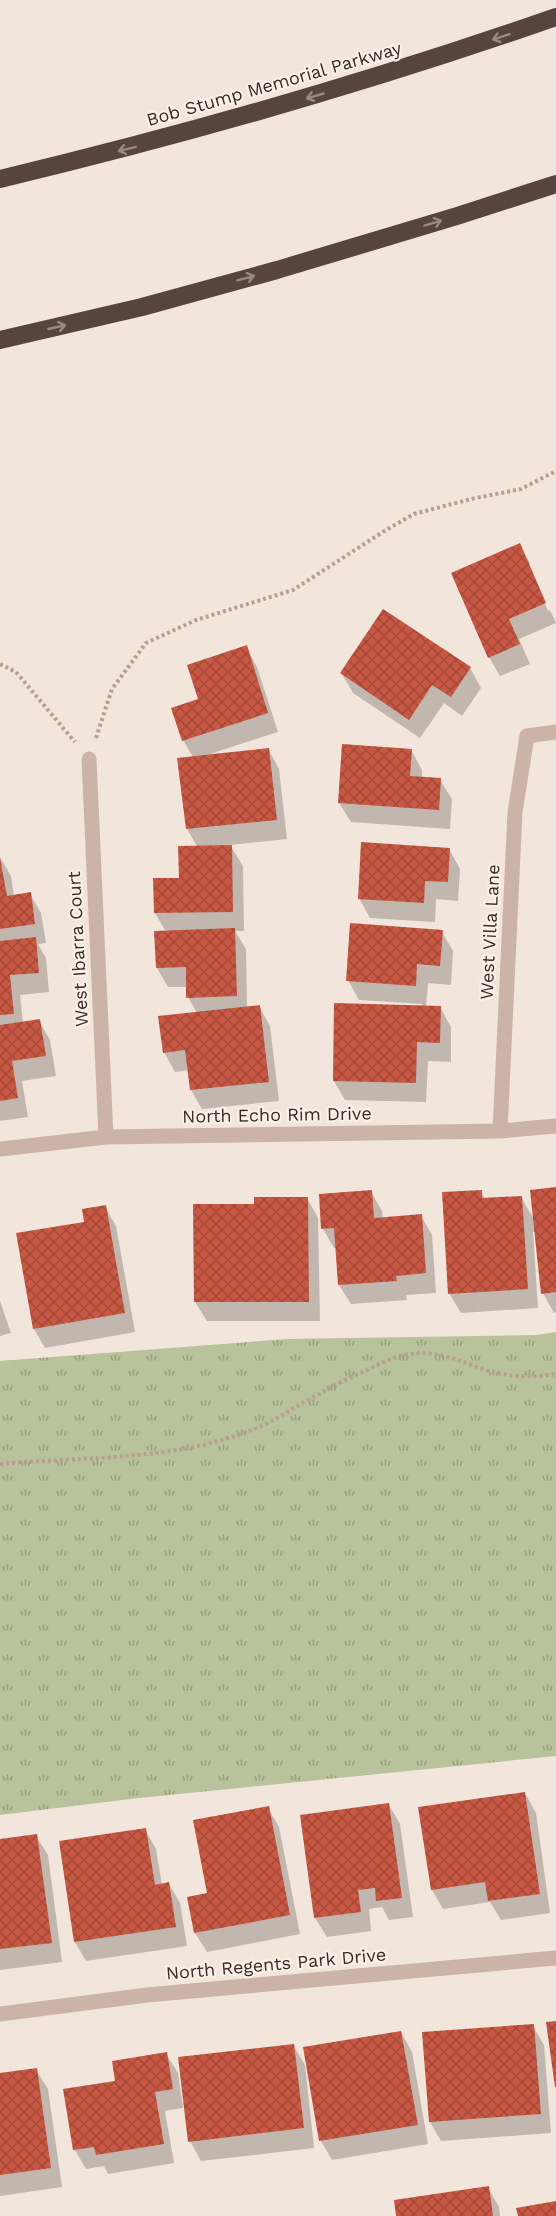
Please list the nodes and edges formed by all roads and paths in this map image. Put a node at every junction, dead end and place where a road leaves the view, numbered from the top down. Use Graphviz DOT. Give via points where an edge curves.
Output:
graph roads {
  1 [pos="556,17"];
  2 [pos="0,179"];
  3 [pos="556,184"];
  4 [pos="0,340"];
  5 [pos="556,471"];
  6 [pos="0,664"];
  7 [pos="556,732"];
  8 [pos="89,759"];
  9 [pos="556,1126"];
  10 [pos="500,1131"];
  11 [pos="106,1137"];
  12 [pos="0,1149"];
  13 [pos="556,1374"];
  14 [pos="0,1464"];
  15 [pos="556,1958"];
  16 [pos="0,2014"];
  1 -- 2 [label="highway, Bob Stump Memorial Parkway, one-way" via="334,91 130,148"];
  4 -- 3 [label="highway, one-way" via="277,270"];
  5 -- 8 [label="path" via="521,489 414,514 293,590 195,620 146,643 112,689"];
  6 -- 8 [label="path" via="16,672"];
  7 -- 10 [label="street, West Villa Lane" via="527,736 514,812"];
  8 -- 11 [label="street, West Ibarra Court"];
  9 -- 10 [label="street, North Echo Rim Drive"];
  10 -- 11 [label="street, North Echo Rim Drive"];
  11 -- 12 [label="street, North Echo Rim Drive"];
  13 -- 14 [label="path" via="510,1376 434,1353 410,1354 387,1360 259,1427 225,1438 156,1454"];
  15 -- 16 [label="street, North Regents Park Drive" via="147,1995"];
}
